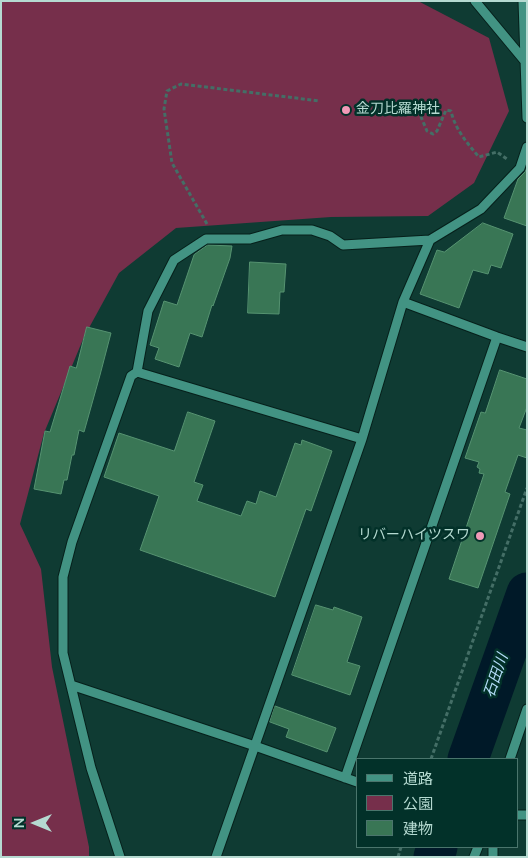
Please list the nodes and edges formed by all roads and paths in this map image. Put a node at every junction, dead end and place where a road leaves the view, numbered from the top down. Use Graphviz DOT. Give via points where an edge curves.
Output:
graph roads {
  1 [pos="475,1"];
  2 [pos="524,1"];
  3 [pos="524,60"];
  4 [pos="320,101"];
  5 [pos="382,113"];
  6 [pos="527,118"];
  7 [pos="527,147"];
  8 [pos="520,168"];
  9 [pos="215,240"];
  10 [pos="430,240"];
  11 [pos="403,302"];
  12 [pos="496,337"];
  13 [pos="527,347"];
  14 [pos="137,372"];
  15 [pos="362,439"];
  16 [pos="527,488"];
  17 [pos="71,685"];
  18 [pos="527,709"];
  19 [pos="255,746"];
  20 [pos="431,758"];
  21 [pos="510,758"];
  22 [pos="345,778"];
  23 [pos="356,782"];
  24 [pos="120,857"];
  25 [pos="216,857"];
  1 -- 3 [label="street"];
  2 -- 3 [label="street"];
  3 -- 6 [label="street"];
  4 -- 9 [label="path" via="181,84 167,91 164,109 172,163"];
  5 -- 8 [label="path" via="404,114 410,104 416,105 427,131 433,134 446,110 451,111 464,139 479,157 497,152"];
  7 -- 8 [label="street"];
  8 -- 10 [label="street" via="481,209"];
  9 -- 10 [label="street" via="250,239 282,230 312,230 330,236 342,245"];
  9 -- 14 [label="street" via="206,240 174,260 148,311"];
  10 -- 11 [label="street"];
  11 -- 12 [label="street"];
  11 -- 15 [label="street"];
  12 -- 13 [label="street"];
  12 -- 22 [label="street"];
  14 -- 15 [label="street"];
  14 -- 17 [label="street" via="131,376 72,542 63,577 63,653"];
  15 -- 19 [label="street"];
  16 -- 20 [label="path"];
  17 -- 19 [label="street"];
  17 -- 24 [label="street" via="91,768"];
  18 -- 21 [label="street"];
  19 -- 22 [label="street"];
  19 -- 25 [label="street"];
  22 -- 23 [label="street"];
}
